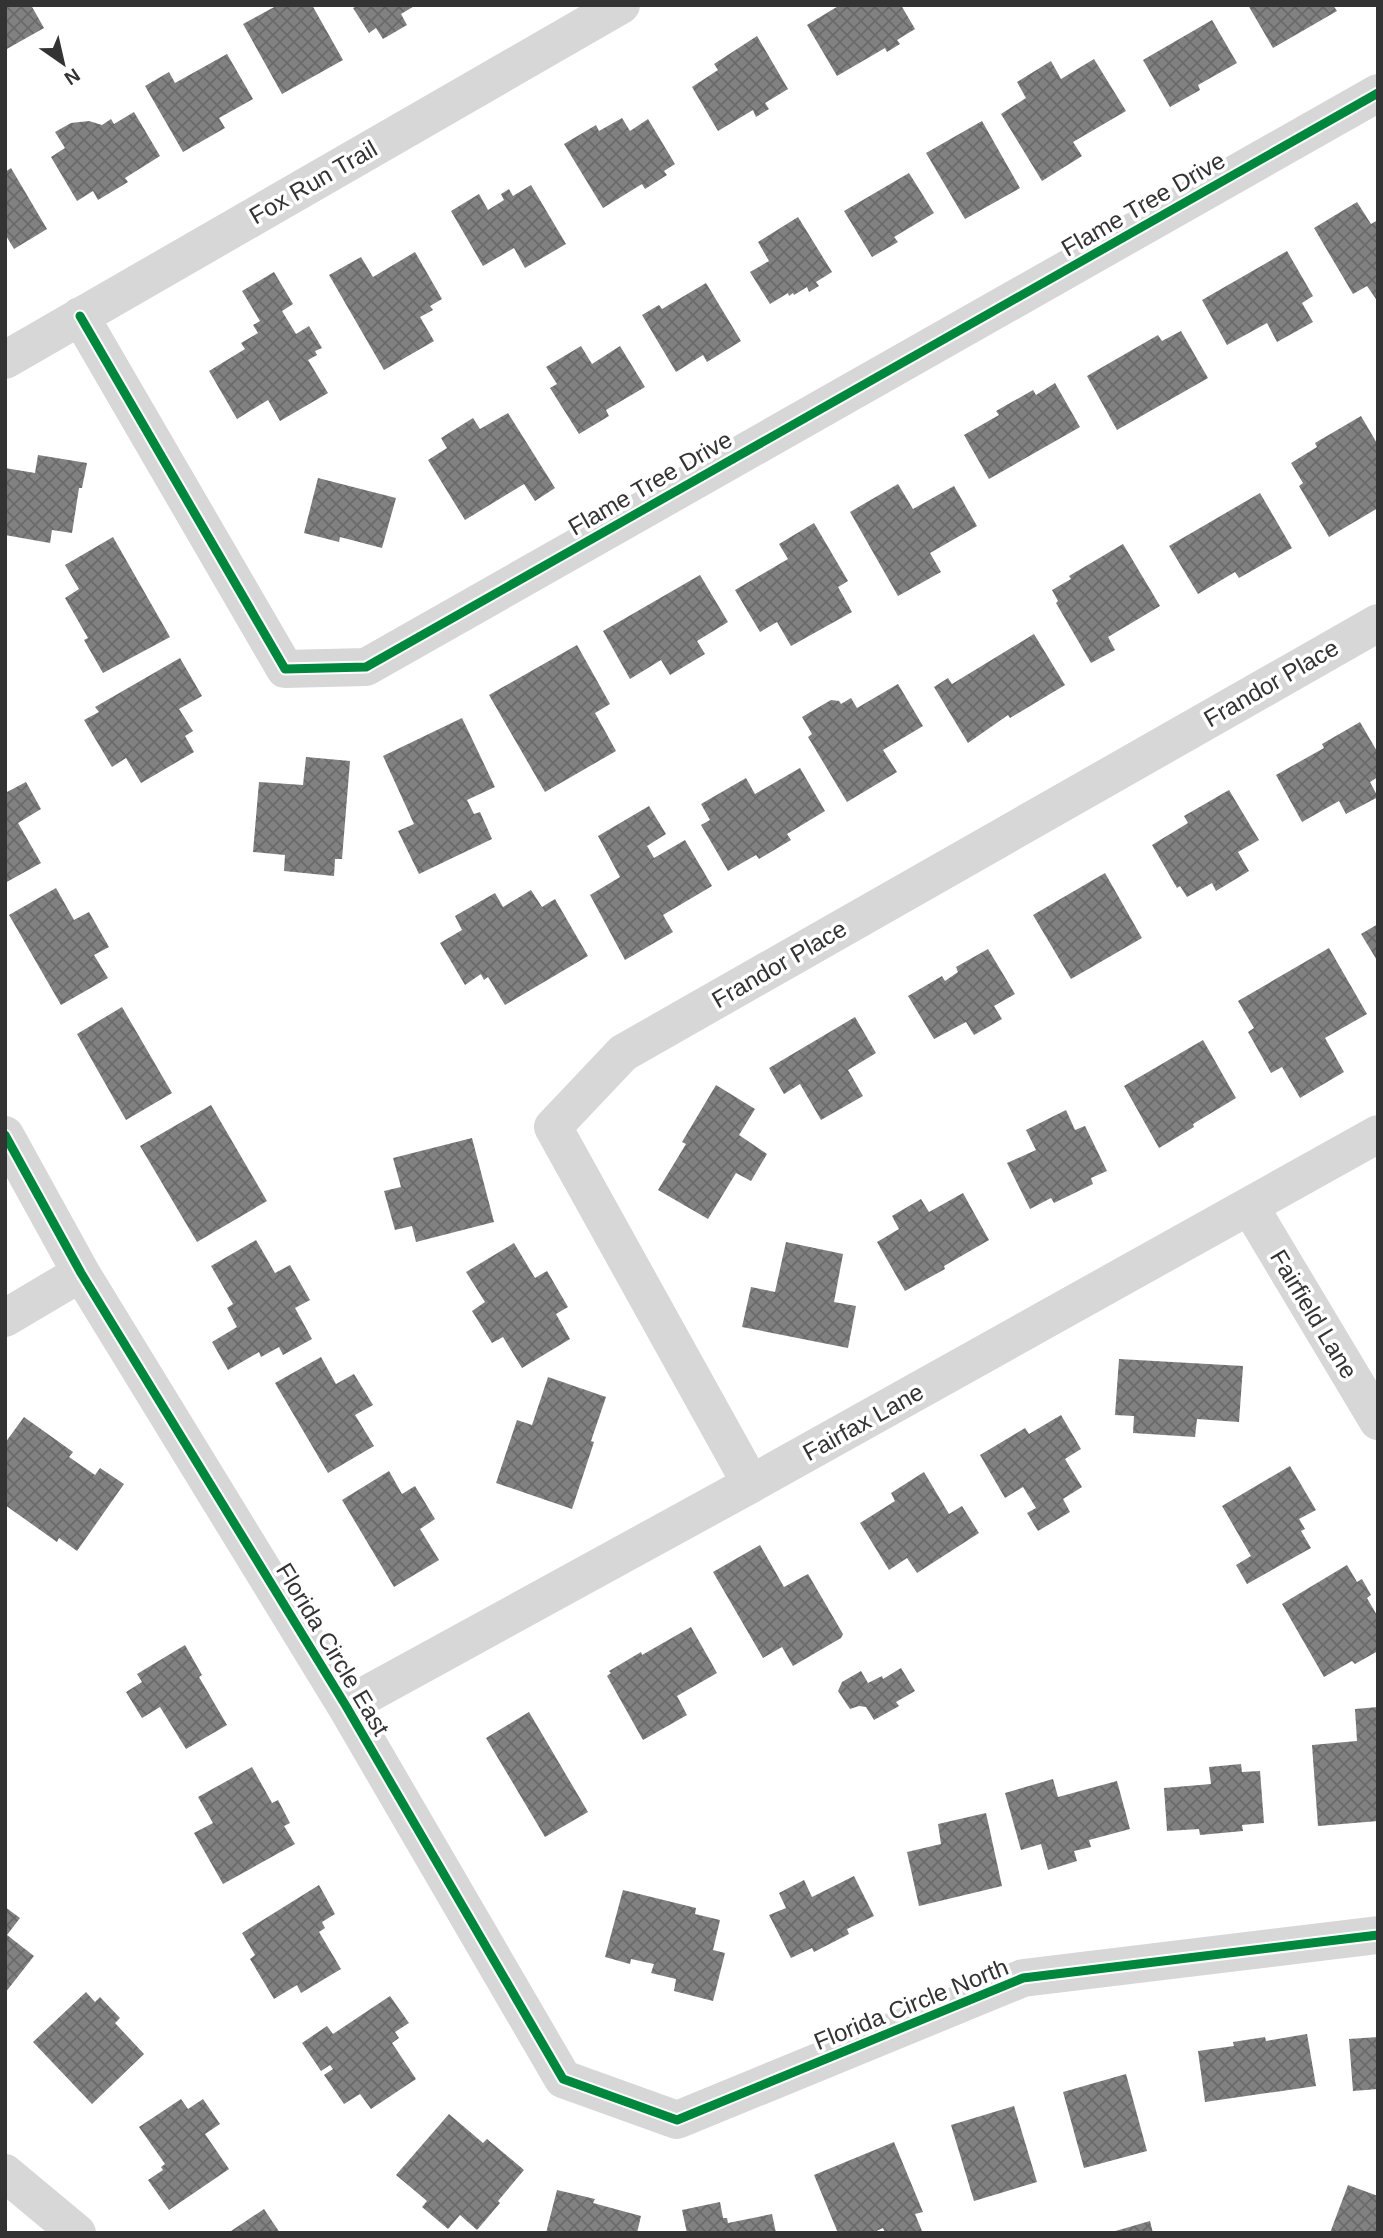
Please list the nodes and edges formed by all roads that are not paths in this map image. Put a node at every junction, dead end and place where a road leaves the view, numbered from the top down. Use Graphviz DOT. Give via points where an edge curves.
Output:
graph roads {
  1 [pos="621,5"];
  2 [pos="1378,93"];
  3 [pos="80,316"];
  4 [pos="5,359"];
  5 [pos="1378,623"];
  6 [pos="5,1135"];
  7 [pos="1378,1135"];
  8 [pos="1250,1207"];
  9 [pos="81,1273"];
  10 [pos="5,1318"];
  11 [pos="1378,1421"];
  12 [pos="751,1484"];
  13 [pos="346,1706"];
  14 [pos="1378,1935"];
  15 [pos="677,2120"];
  16 [pos="5,2173"];
  17 [pos="77,2233"];
  1 -- 3 [label="street, Fox Run Trail"];
  2 -- 3 [label="street, Flame Tree Drive" via="366,667 285,669"];
  3 -- 4 [label="street, Fox Run Trail"];
  5 -- 12 [label="street, Frandor Place" via="623,1053 553,1128"];
  6 -- 9 [label="street, Florida Circle East"];
  7 -- 8 [label="street, Fairfax Lane"];
  8 -- 11 [label="street, Fairfield Lane"];
  8 -- 12 [label="street, Fairfax Lane"];
  9 -- 10 [label="street"];
  9 -- 13 [label="street, Florida Circle East"];
  12 -- 13 [label="street, Fairfax Lane"];
  13 -- 15 [label="street, Florida Circle East" via="563,2079"];
  14 -- 15 [label="street, Florida Circle North" via="1023,1978"];
  16 -- 17 [label="street"];
}
